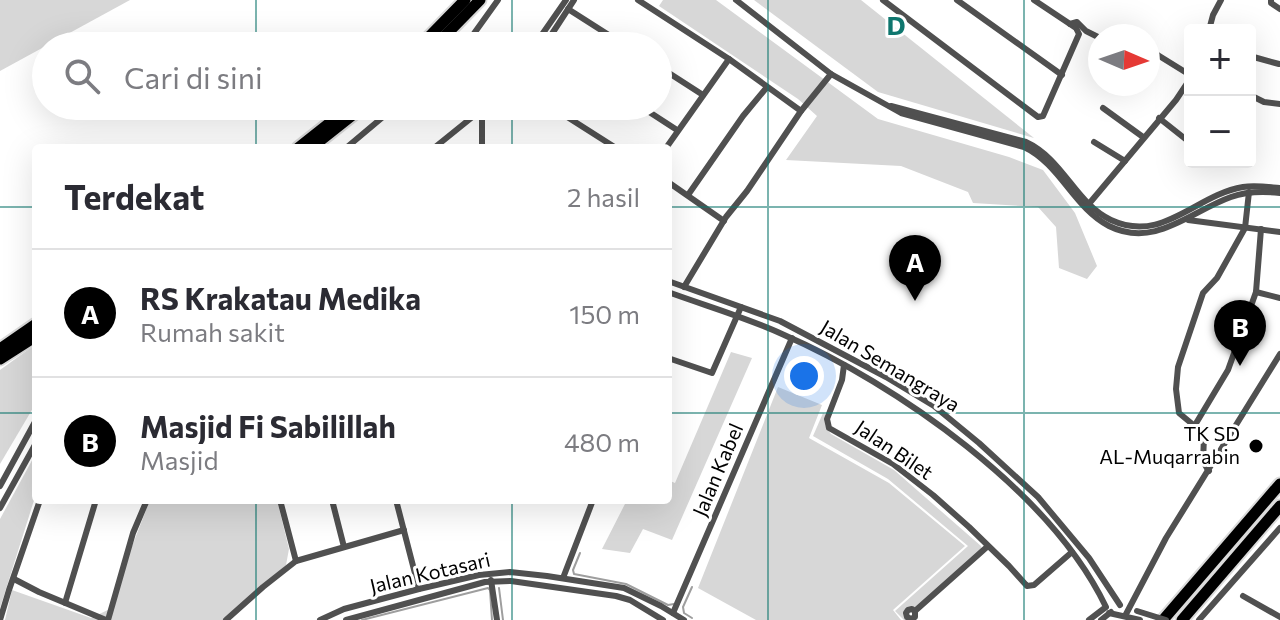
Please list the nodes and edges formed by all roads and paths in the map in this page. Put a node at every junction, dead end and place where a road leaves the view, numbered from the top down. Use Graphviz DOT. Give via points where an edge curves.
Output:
graph roads {
  1 [pos="465,0"];
  2 [pos="480,0"];
  3 [pos="498,0"];
  4 [pos="566,0"];
  5 [pos="574,0"];
  6 [pos="638,0"];
  7 [pos="736,0"];
  8 [pos="883,0"];
  9 [pos="957,0"];
  10 [pos="1221,0"];
  11 [pos="1271,0"];
  12 [pos="1039,1"];
  13 [pos="893,3"];
  14 [pos="568,9"];
  15 [pos="1280,9"];
  16 [pos="1070,24"];
  17 [pos="1211,24"];
  18 [pos="434,32"];
  19 [pos="450,32"];
  20 [pos="475,32"];
  21 [pos="544,32"];
  22 [pos="553,32"];
  23 [pos="604,32"];
  24 [pos="1088,32"];
  25 [pos="1160,57"];
  26 [pos="1256,58"];
  27 [pos="729,59"];
  28 [pos="1280,64"];
  29 [pos="1184,73"];
  30 [pos="831,74"];
  31 [pos="672,75"];
  32 [pos="1062,75"];
  33 [pos="767,87"];
  34 [pos="1184,87"];
  35 [pos="703,95"];
  36 [pos="1252,96"];
  37 [pos="1280,104"];
  38 [pos="1103,108"];
  39 [pos="801,111"];
  40 [pos="1159,118"];
  41 [pos="333,120"];
  42 [pos="346,120"];
  43 [pos="379,120"];
  44 [pos="469,120"];
  45 [pos="483,120"];
  46 [pos="572,120"];
  47 [pos="662,120"];
  48 [pos="677,130"];
  49 [pos="1143,137"];
  50 [pos="1184,138"];
  51 [pos="1094,142"];
  52 [pos="303,144"];
  53 [pos="316,144"];
  54 [pos="351,144"];
  55 [pos="439,144"];
  56 [pos="482,144"];
  57 [pos="610,144"];
  58 [pos="668,144"];
  59 [pos="1125,161"];
  60 [pos="672,185"];
  61 [pos="1280,190"];
  62 [pos="1249,192"];
  63 [pos="688,195"];
  64 [pos="1087,206"];
  65 [pos="1186,220"];
  66 [pos="724,221"];
  67 [pos="1245,228"];
  68 [pos="1261,229"];
  69 [pos="1280,232"];
  70 [pos="672,282"];
  71 [pos="684,287"];
  72 [pos="1256,292"];
  73 [pos="672,293"];
  74 [pos="1280,298"];
  75 [pos="741,307"];
  76 [pos="737,317"];
  77 [pos="32,327"];
  78 [pos="792,338"];
  79 [pos="32,339"];
  80 [pos="0,349"];
  81 [pos="1280,354"];
  82 [pos="0,359"];
  83 [pos="672,359"];
  84 [pos="844,365"];
  85 [pos="853,370"];
  86 [pos="842,380"];
  87 [pos="1195,425"];
  88 [pos="32,427"];
  89 [pos="979,443"];
  90 [pos="32,450"];
  91 [pos="972,451"];
  92 [pos="1209,471"];
  93 [pos="1280,475"];
  94 [pos="1280,484"];
  95 [pos="0,486"];
  96 [pos="39,504"];
  97 [pos="95,504"];
  98 [pos="145,504"];
  99 [pos="281,504"];
  100 [pos="333,504"];
  101 [pos="397,504"];
  102 [pos="591,504"];
  103 [pos="1280,506"];
  104 [pos="0,508"];
  105 [pos="1246,523"];
  106 [pos="1280,528"];
  107 [pos="404,530"];
  108 [pos="988,546"];
  109 [pos="344,547"];
  110 [pos="1072,552"];
  111 [pos="296,561"];
  112 [pos="490,574"];
  113 [pos="563,578"];
  114 [pos="14,579"];
  115 [pos="491,582"];
  116 [pos="419,589"];
  117 [pos="1243,596"];
  118 [pos="65,603"];
  119 [pos="1118,603"];
  120 [pos="676,608"];
  121 [pos="1129,608"];
  122 [pos="1108,610"];
  123 [pos="915,611"];
  124 [pos="1125,616"];
  125 [pos="1280,617"];
  126 [pos="1137,619"];
  127 [pos="0,620"];
  128 [pos="107,620"];
  129 [pos="226,620"];
  130 [pos="320,620"];
  131 [pos="346,620"];
  132 [pos="497,620"];
  133 [pos="663,620"];
  134 [pos="684,620"];
  135 [pos="1089,620"];
  136 [pos="1101,620"];
  137 [pos="1165,620"];
  138 [pos="1182,620"];
  139 [pos="1199,620"];
  1 -- 18 [label="highway"];
  2 -- 19 [label="highway"];
  3 -- 20 [label="street"];
  4 -- 21 [label="street"];
  5 -- 14 [label="street"];
  6 -- 27 [label="street"];
  7 -- 30 [label="street"];
  8 -- 13 [label="street"];
  9 -- 32 [label="street"];
  10 -- 17 [label="street"];
  11 -- 15 [label="street"];
  12 -- 16 [label="street"];
  13 -- 32 [label="street" via="1035,116 1043,116"];
  14 -- 22 [label="street"];
  14 -- 23 [label="street"];
  16 -- 24 [label="street" via="1077,22"];
  16 -- 32 [label="street" via="1079,34"];
  25 -- 29 [label="street"];
  26 -- 28 [label="street"];
  27 -- 33 [label="street"];
  27 -- 35 [label="street"];
  30 -- 39 [label="street"];
  30 -- 64 [label="street" via="901,113 1033,151"];
  31 -- 35 [label="street"];
  33 -- 39 [label="street"];
  33 -- 63 [label="street"];
  34 -- 40 [label="street"];
  35 -- 48 [label="street"];
  36 -- 37 [label="street"];
  38 -- 49 [label="street"];
  39 -- 66 [label="street"];
  40 -- 49 [label="street"];
  40 -- 50 [label="street"];
  41 -- 52 [label="highway"];
  42 -- 53 [label="highway"];
  43 -- 54 [label="street"];
  44 -- 55 [label="street"];
  45 -- 56 [label="street"];
  46 -- 57 [label="street"];
  47 -- 48 [label="street"];
  48 -- 58 [label="street"];
  49 -- 59 [label="street"];
  51 -- 59 [label="street"];
  59 -- 64 [label="street"];
  60 -- 63 [label="street"];
  61 -- 62 [label="street"];
  61 -- 64 [label="street" via="1243,187 1163,224 1143,227 1113,221"];
  62 -- 65 [label="street"];
  62 -- 67 [label="street"];
  63 -- 66 [label="street"];
  64 -- 65 [label="street" via="1100,221 1136,233 1156,232"];
  65 -- 67 [label="street"];
  66 -- 71 [label="street"];
  67 -- 68 [label="street"];
  67 -- 87 [label="street" via="1203,293 1178,367 1178,408"];
  68 -- 69 [label="street"];
  68 -- 72 [label="street"];
  70 -- 71 [label="street, Jalan Semangraya"];
  71 -- 75 [label="street, Jalan Semangraya"];
  72 -- 74 [label="street"];
  72 -- 87 [label="street" via="1228,370"];
  73 -- 76 [label="street, Jalan Semangraya"];
  75 -- 76 [label="street"];
  75 -- 89 [label="street, Jalan Semangraya" via="780,321 886,377 934,406"];
  76 -- 78 [label="street, Jalan Semangraya"];
  76 -- 83 [label="street" via="712,373"];
  77 -- 80 [label="highway"];
  78 -- 84 [label="street, Jalan Semangraya"];
  78 -- 120 [label="street, Jalan Kabel"];
  79 -- 82 [label="highway"];
  81 -- 92 [label="street"];
  84 -- 85 [label="street, Jalan Semangraya"];
  84 -- 86 [label="street, Jalan Bilet"];
  85 -- 86 [label="street"];
  85 -- 91 [label="street, Jalan Semangraya"];
  86 -- 108 [label="street, Jalan Bilet" via="827,419 829,428 893,464"];
  87 -- 92 [label="street" via="1204,435 1203,461"];
  88 -- 95 [label="street"];
  89 -- 91 [label="street"];
  89 -- 119 [label="street, Jalan Semangraya" via="1038,497"];
  90 -- 104 [label="street"];
  91 -- 110 [label="street, Jalan Semangraya" via="1031,503"];
  92 -- 121 [label="street"];
  93 -- 105 [label="highway"];
  94 -- 105 [label="highway"];
  96 -- 114 [label="street"];
  97 -- 118 [label="street"];
  98 -- 128 [label="street"];
  99 -- 111 [label="street"];
  100 -- 109 [label="street"];
  101 -- 107 [label="street"];
  102 -- 113 [label="street"];
  103 -- 138 [label="highway"];
  105 -- 137 [label="highway"];
  106 -- 139 [label="street"];
  107 -- 109 [label="street"];
  107 -- 116 [label="street"];
  108 -- 110 [label="street, Jalan Bilet" via="1029,587"];
  108 -- 123 [label="street"];
  109 -- 111 [label="street"];
  110 -- 122 [label="street, Jalan Semangraya"];
  111 -- 129 [label="street"];
  112 -- 113 [label="street, Jalan Kotasari"];
  112 -- 115 [label="street"];
  112 -- 116 [label="street, Jalan Kotasari"];
  113 -- 120 [label="street, Jalan Kotasari" via="624,588"];
  114 -- 118 [label="street"];
  114 -- 127 [label="street"];
  115 -- 131 [label="street, Jalan Kotasari"];
  115 -- 132 [label="street"];
  115 -- 133 [label="street, Jalan Kotasari" via="616,596"];
  116 -- 130 [label="street, Jalan Kotasari"];
  117 -- 125 [label="street"];
  118 -- 128 [label="street"];
  119 -- 121 [label="street"];
  119 -- 122 [label="street"];
  120 -- 134 [label="street, Jalan Kotasari"];
  121 -- 124 [label="street"];
  121 -- 137 [label="street, bridge"];
  122 -- 124 [label="street"];
  122 -- 135 [label="street"];
  122 -- 136 [label="street"];
  124 -- 126 [label="street"];
}
